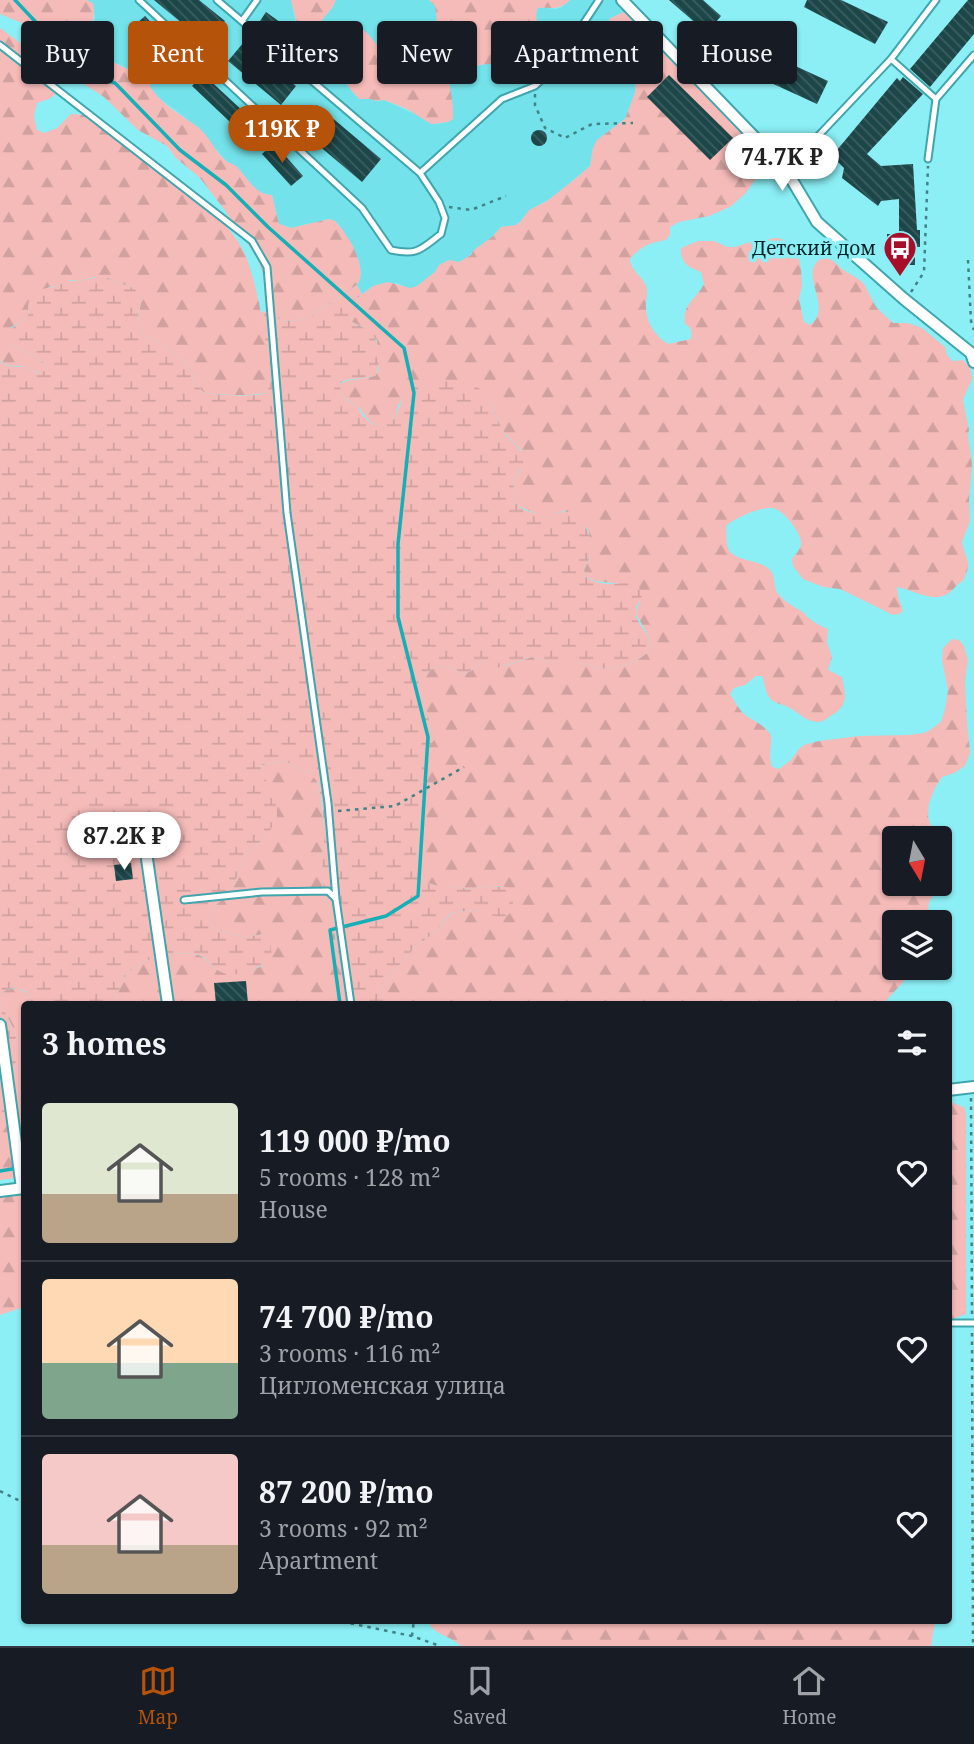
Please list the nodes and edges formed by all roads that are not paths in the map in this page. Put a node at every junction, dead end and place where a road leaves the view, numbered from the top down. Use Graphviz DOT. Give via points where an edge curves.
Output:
graph roads {
  1 [pos="139,0"];
  2 [pos="217,0"];
  3 [pos="257,0"];
  4 [pos="599,0"];
  5 [pos="622,0"];
  6 [pos="936,0"];
  7 [pos="242,21"];
  8 [pos="0,45"];
  9 [pos="974,55"];
  10 [pos="891,59"];
  11 [pos="316,84"];
  12 [pos="936,99"];
  13 [pos="928,159"];
  14 [pos="786,170"];
  15 [pos="420,173"];
  16 [pos="974,362"];
  17 [pos="147,859"];
  18 [pos="184,900"];
  19 [pos="336,900"];
  20 [pos="168,1001"];
  21 [pos="351,1001"];
  22 [pos="0,1025"];
  23 [pos="973,1088"];
  24 [pos="952,1090"];
  25 [pos="21,1174"];
  26 [pos="21,1188"];
  27 [pos="0,1191"];
  28 [pos="952,1323"];
  29 [pos="973,1323"];
  1 -- 15 [label="lane" via="362,208 391,250 417,251 441,234 445,218 441,206"];
  2 -- 7 [label="lane"];
  3 -- 7 [label="lane"];
  4 -- 15 [label="lane" via="555,67 535,86 502,99"];
  5 -- 14 [label="street"];
  6 -- 10 [label="lane"];
  8 -- 19 [label="lane" via="252,241 267,267 287,513"];
  9 -- 12 [label="lane"];
  10 -- 12 [label="lane"];
  10 -- 14 [label="lane"];
  11 -- 15 [label="lane"];
  12 -- 13 [label="lane"];
  14 -- 16 [label="street" via="817,222 971,353"];
  17 -- 20 [label="street"];
  18 -- 19 [label="lane" via="328,891"];
  19 -- 21 [label="lane"];
  22 -- 25 [label="street"];
  23 -- 24 [label="street"];
  26 -- 27 [label="street"];
  28 -- 29 [label="lane"];
}
